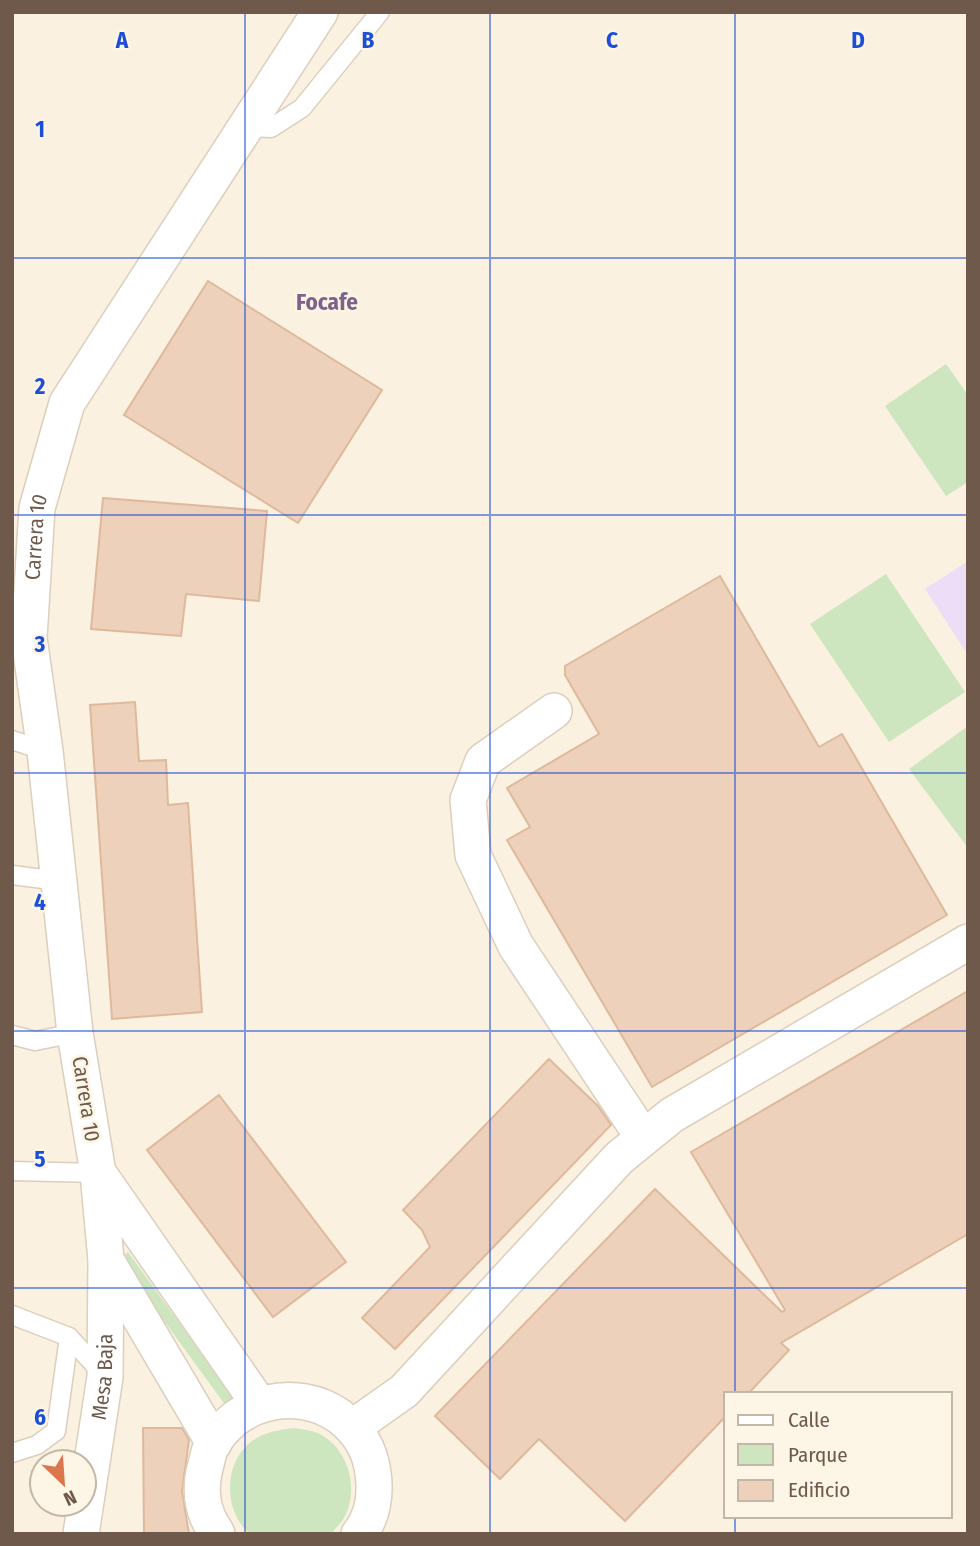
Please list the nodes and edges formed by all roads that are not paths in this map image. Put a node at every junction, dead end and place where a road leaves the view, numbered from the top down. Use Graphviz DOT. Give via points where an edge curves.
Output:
graph roads {
  1 [pos="320,12"];
  2 [pos="380,12"];
  3 [pos="246,127"];
  4 [pos="22,594"];
  5 [pos="554,711"];
  6 [pos="12,740"];
  7 [pos="46,751"];
  8 [pos="12,875"];
  9 [pos="59,881"];
  10 [pos="968,942"];
  11 [pos="75,1033"];
  12 [pos="12,1035"];
  13 [pos="643,1137"];
  14 [pos="12,1171"];
  15 [pos="98,1173"];
  16 [pos="106,1260"];
  17 [pos="12,1315"];
  18 [pos="69,1337"];
  19 [pos="105,1377"];
  20 [pos="260,1404"];
  21 [pos="353,1427"];
  22 [pos="214,1443"];
  23 [pos="12,1453"];
  24 [pos="81,1534"];
  25 [pos="218,1534"];
  26 [pos="359,1534"];
  1 -- 3 [label="street, Carrera 10"];
  2 -- 3 [label="lane" via="302,108 271,128"];
  3 -- 4 [label="street, Carrera 10" via="67,403 37,508"];
  4 -- 7 [label="street, Carrera 10"];
  5 -- 13 [label="street" via="482,761 468,800 473,855 516,946"];
  6 -- 7 [label="lane"];
  7 -- 9 [label="street, Carrera 10"];
  8 -- 9 [label="lane"];
  9 -- 11 [label="street, Carrera 10"];
  10 -- 13 [label="street" via="672,1115"];
  11 -- 12 [label="lane" via="34,1041"];
  11 -- 15 [label="street, Carrera 10"];
  13 -- 21 [label="street" via="404,1391"];
  14 -- 15 [label="lane"];
  15 -- 16 [label="street, Carrera 10"];
  15 -- 20 [label="street"];
  16 -- 19 [label="street, Mesa Baja"];
  16 -- 22 [label="street"];
  17 -- 18 [label="lane"];
  18 -- 19 [label="lane"];
  18 -- 23 [label="lane" via="56,1432 37,1445"];
  19 -- 24 [label="street, Mesa Baja"];
  20 -- 21 [label="street" via="293,1399 326,1407"];
  20 -- 22 [label="street" via="230,1421"];
  21 -- 26 [label="street" via="371,1457 376,1492"];
  22 -- 25 [label="street" via="202,1481 206,1514"];
}
